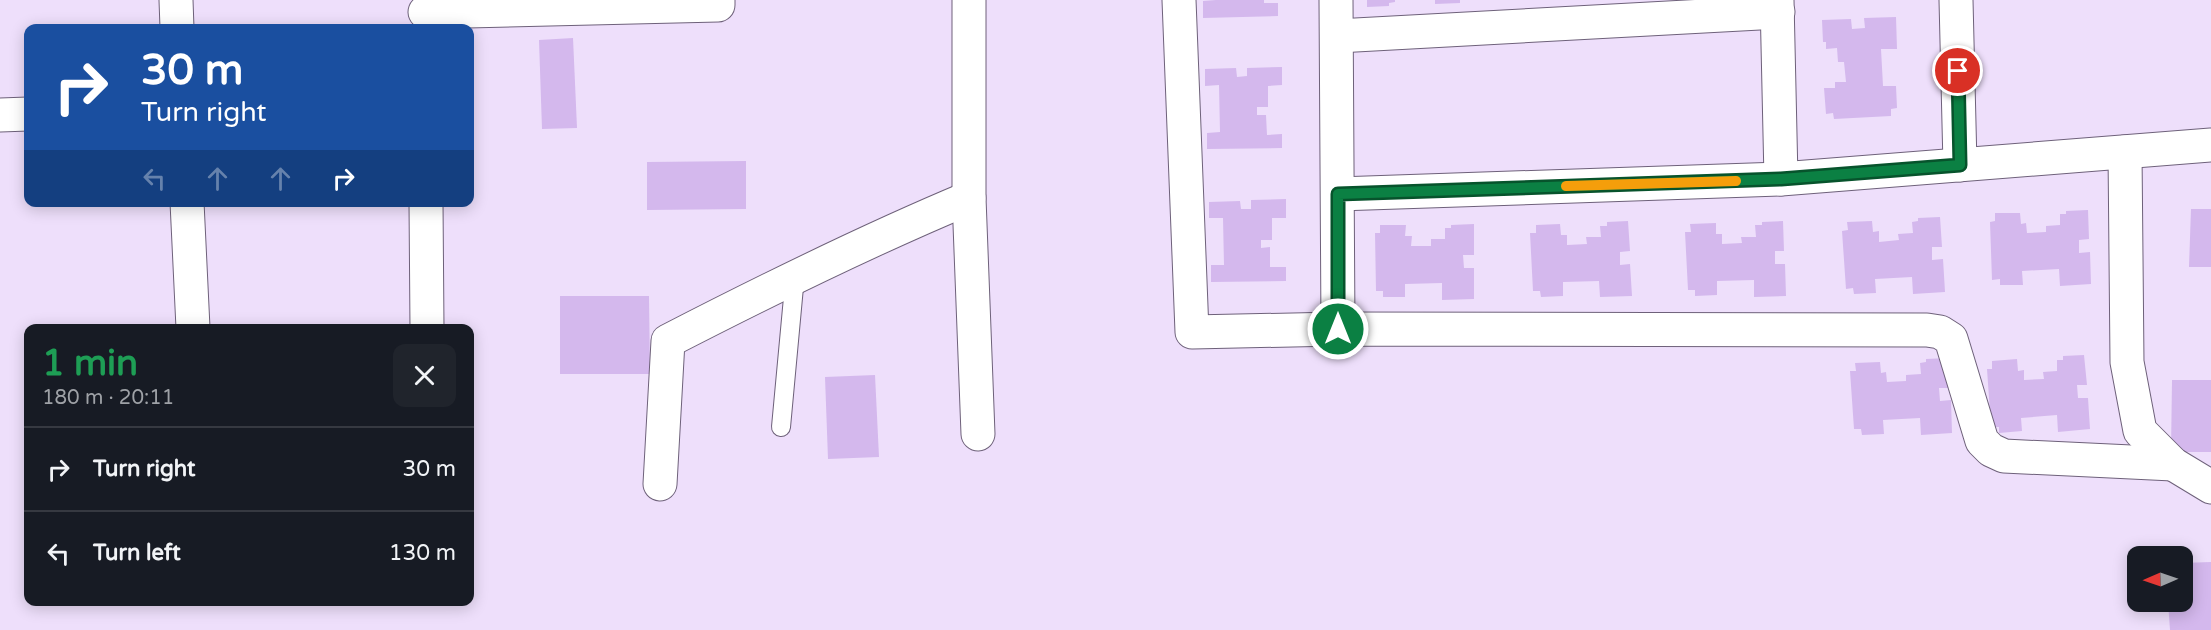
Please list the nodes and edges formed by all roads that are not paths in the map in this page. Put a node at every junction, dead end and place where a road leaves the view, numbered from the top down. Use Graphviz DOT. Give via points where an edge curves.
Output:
graph roads {
  1 [pos="176,0"];
  2 [pos="718,0"];
  3 [pos="969,0"];
  4 [pos="1179,0"];
  5 [pos="1336,0"];
  6 [pos="1956,0"];
  7 [pos="1778,6"];
  8 [pos="425,14"];
  9 [pos="177,24"];
  10 [pos="1336,36"];
  11 [pos="24,114"];
  12 [pos="0,115"];
  13 [pos="2211,145"];
  14 [pos="2125,152"];
  15 [pos="1960,165"];
  16 [pos="1781,179"];
  17 [pos="1338,194"];
  18 [pos="969,198"];
  19 [pos="187,207"];
  20 [pos="426,207"];
  21 [pos="795,276"];
  22 [pos="194,324"];
  23 [pos="428,324"];
  24 [pos="1338,329"];
  25 [pos="781,427"];
  26 [pos="978,434"];
  27 [pos="2173,464"];
  28 [pos="660,484"];
  29 [pos="2211,487"];
  1 -- 9 [label="street"];
  2 -- 8 [label="street" via="718,5"];
  3 -- 18 [label="street"];
  4 -- 24 [label="street" via="1192,332"];
  5 -- 10 [label="street"];
  6 -- 15 [label="street"];
  7 -- 10 [label="street"];
  7 -- 16 [label="street"];
  10 -- 17 [label="street"];
  11 -- 12 [label="street"];
  13 -- 14 [label="street"];
  14 -- 15 [label="street"];
  14 -- 27 [label="street" via="2127,362 2140,431"];
  15 -- 16 [label="street"];
  16 -- 17 [label="street"];
  17 -- 24 [label="street"];
  18 -- 21 [label="street"];
  18 -- 26 [label="street"];
  19 -- 22 [label="street"];
  20 -- 23 [label="street"];
  21 -- 25 [label="lane"];
  21 -- 28 [label="street" via="668,342"];
  24 -- 27 [label="street" via="1940,332 1951,339 1982,441 1991,450 2004,456"];
  27 -- 29 [label="street"];
}
